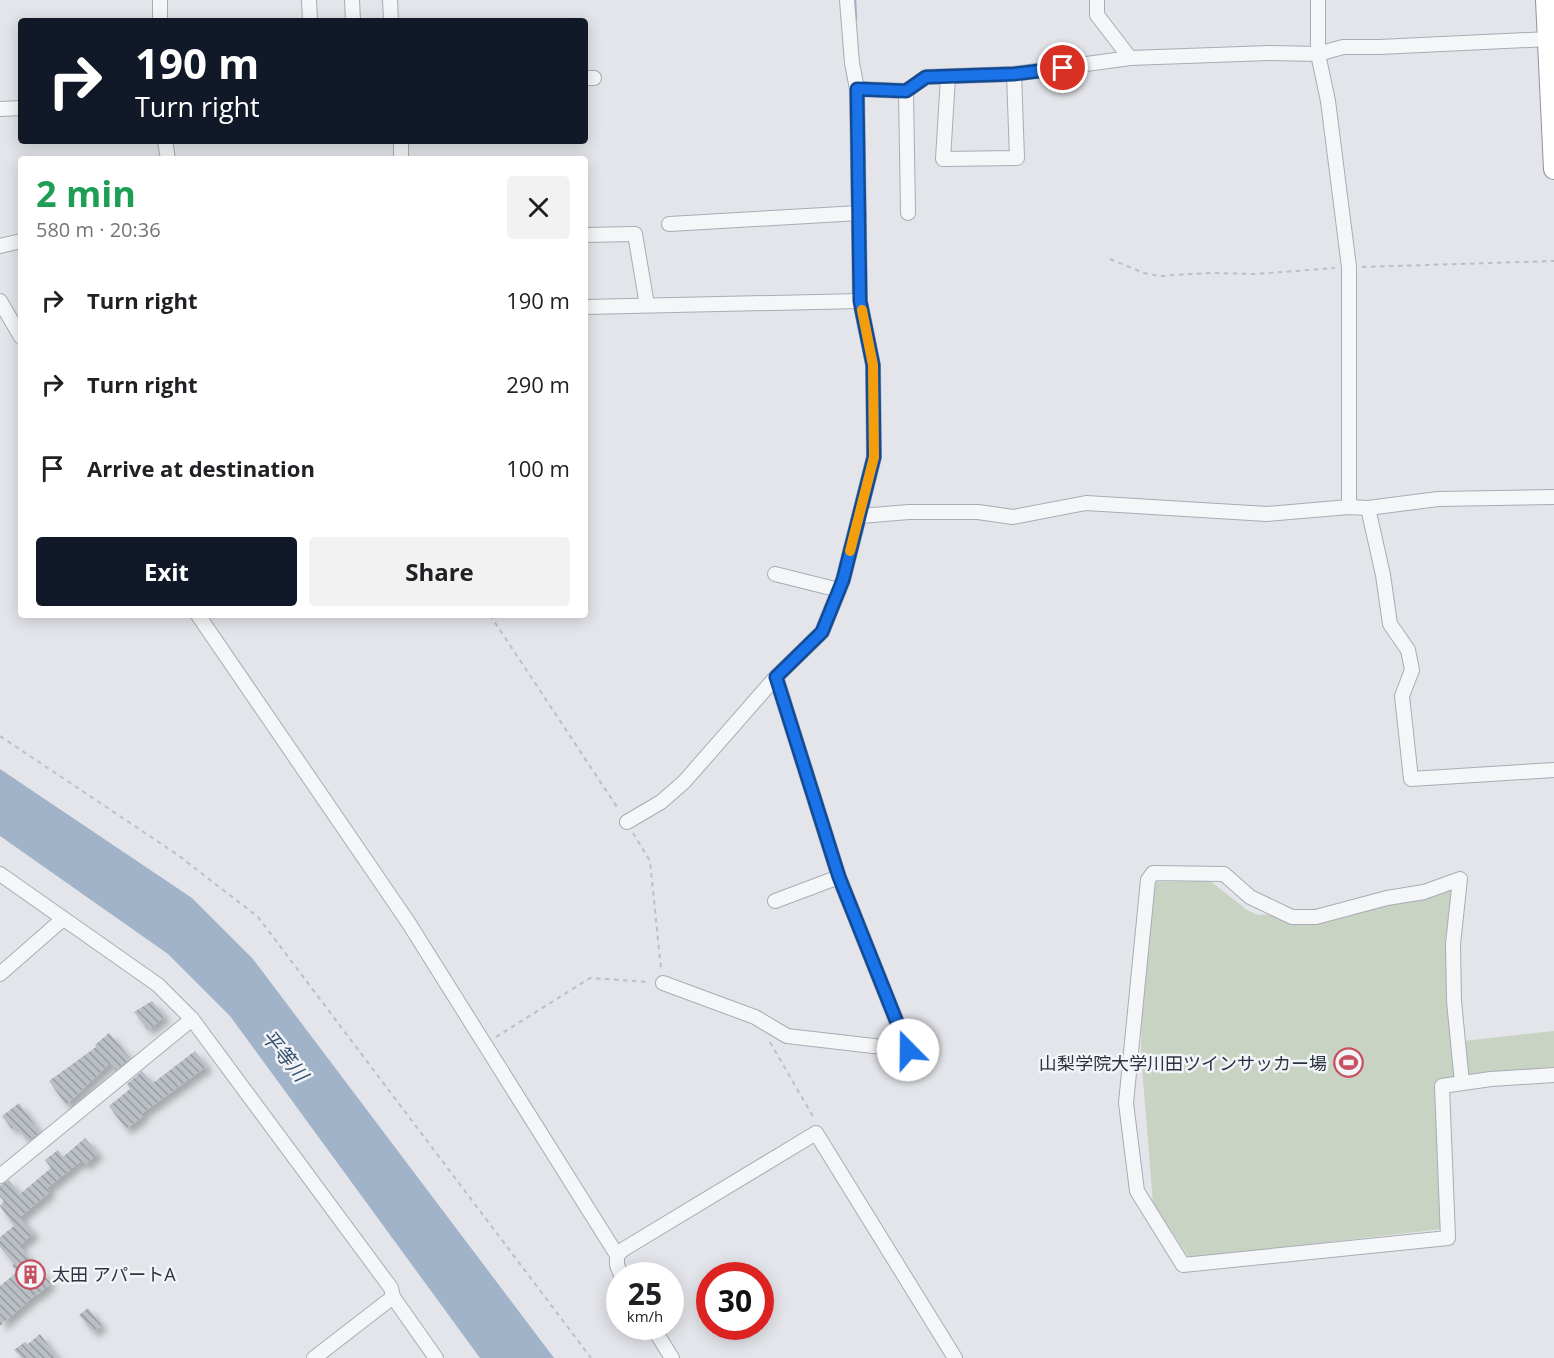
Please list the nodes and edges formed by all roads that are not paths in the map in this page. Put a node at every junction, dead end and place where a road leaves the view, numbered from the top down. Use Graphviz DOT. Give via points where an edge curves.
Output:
graph roads {
  1 [pos="160,0"];
  2 [pos="309,0"];
  3 [pos="352,0"];
  4 [pos="390,0"];
  5 [pos="847,0"];
  6 [pos="1097,0"];
  7 [pos="1318,0"];
  8 [pos="1546,0"];
  9 [pos="160,18"];
  10 [pos="310,18"];
  11 [pos="353,18"];
  12 [pos="391,18"];
  13 [pos="1548,39"];
  14 [pos="1318,54"];
  15 [pos="1130,58"];
  16 [pos="1014,74"];
  17 [pos="948,77"];
  18 [pos="857,89"];
  19 [pos="906,91"];
  20 [pos="18,108"];
  21 [pos="0,109"];
  22 [pos="1553,112"];
  23 [pos="1554,169"];
  24 [pos="859,213"];
  25 [pos="908,213"];
  26 [pos="669,224"];
  27 [pos="588,235"];
  28 [pos="18,242"];
  29 [pos="0,246"];
  30 [pos="0,301"];
  31 [pos="860,301"];
  32 [pos="647,305"];
  33 [pos="588,307"];
  34 [pos="18,332"];
  35 [pos="1554,497"];
  36 [pos="1349,507"];
  37 [pos="1368,508"];
  38 [pos="860,516"];
  39 [pos="775,574"];
  40 [pos="838,590"];
  41 [pos="200,618"];
  42 [pos="776,677"];
  43 [pos="1554,770"];
  44 [pos="627,822"];
  45 [pos="0,874"];
  46 [pos="839,877"];
  47 [pos="775,901"];
  48 [pos="63,920"];
  49 [pos="0,974"];
  50 [pos="663,983"];
  51 [pos="192,1019"];
  52 [pos="1554,1075"];
  53 [pos="1462,1083"];
  54 [pos="0,1176"];
  55 [pos="617,1255"];
  56 [pos="617,1262"];
  57 [pos="389,1300"];
  58 [pos="661,1340"];
  59 [pos="314,1358"];
  60 [pos="436,1358"];
  61 [pos="672,1358"];
  62 [pos="955,1358"];
  1 -- 9 [label="street"];
  2 -- 10 [label="street"];
  3 -- 11 [label="street"];
  4 -- 12 [label="street"];
  5 -- 18 [label="street"];
  6 -- 15 [label="street" via="1097,15"];
  7 -- 14 [label="street"];
  8 -- 13 [label="highway"];
  13 -- 14 [label="street" via="1343,47"];
  13 -- 22 [label="highway"];
  14 -- 15 [label="street"];
  14 -- 36 [label="street" via="1328,101 1348,267"];
  15 -- 16 [label="street"];
  16 -- 17 [label="street"];
  16 -- 17 [label="street" via="1017,158 943,159"];
  17 -- 19 [label="street" via="926,77"];
  18 -- 19 [label="street"];
  18 -- 24 [label="street"];
  19 -- 25 [label="street"];
  20 -- 21 [label="street"];
  22 -- 23 [label="highway"];
  24 -- 26 [label="street"];
  24 -- 31 [label="street"];
  27 -- 32 [label="street" via="635,234"];
  28 -- 29 [label="street"];
  30 -- 34 [label="street"];
  31 -- 32 [label="street"];
  31 -- 38 [label="street" via="873,365 874,457"];
  32 -- 33 [label="street"];
  35 -- 37 [label="street" via="1438,499"];
  36 -- 37 [label="street"];
  36 -- 38 [label="street" via="1267,514 1086,503 1013,517 978,512"];
  37 -- 43 [label="street" via="1390,624 1408,651 1412,670 1402,696 1411,779"];
  38 -- 40 [label="street"];
  39 -- 40 [label="street"];
  40 -- 42 [label="street" via="822,632"];
  41 -- 55 [label="street" via="408,922"];
  42 -- 44 [label="street" via="684,782 661,802"];
  42 -- 46 [label="street"];
  45 -- 48 [label="street"];
  46 -- 47 [label="street"];
  46 -- 50 [label="street" via="908,1050 787,1036 755,1017"];
  48 -- 49 [label="street"];
  48 -- 51 [label="street" via="158,986"];
  51 -- 54 [label="street"];
  51 -- 57 [label="street" via="391,1288"];
  52 -- 53 [label="street"];
  53 -- 53 [label="street" via="1442,1086 1448,1238 1183,1265 1137,1191 1126,1103 1148,880 1153,873 1224,874 1250,897 1292,917 1316,917 1424,892 1460,879 1453,944"];
  55 -- 56 [label="street"];
  55 -- 62 [label="street" via="816,1133"];
  57 -- 59 [label="street"];
  57 -- 60 [label="street"];
  58 -- 61 [label="street"];
}
